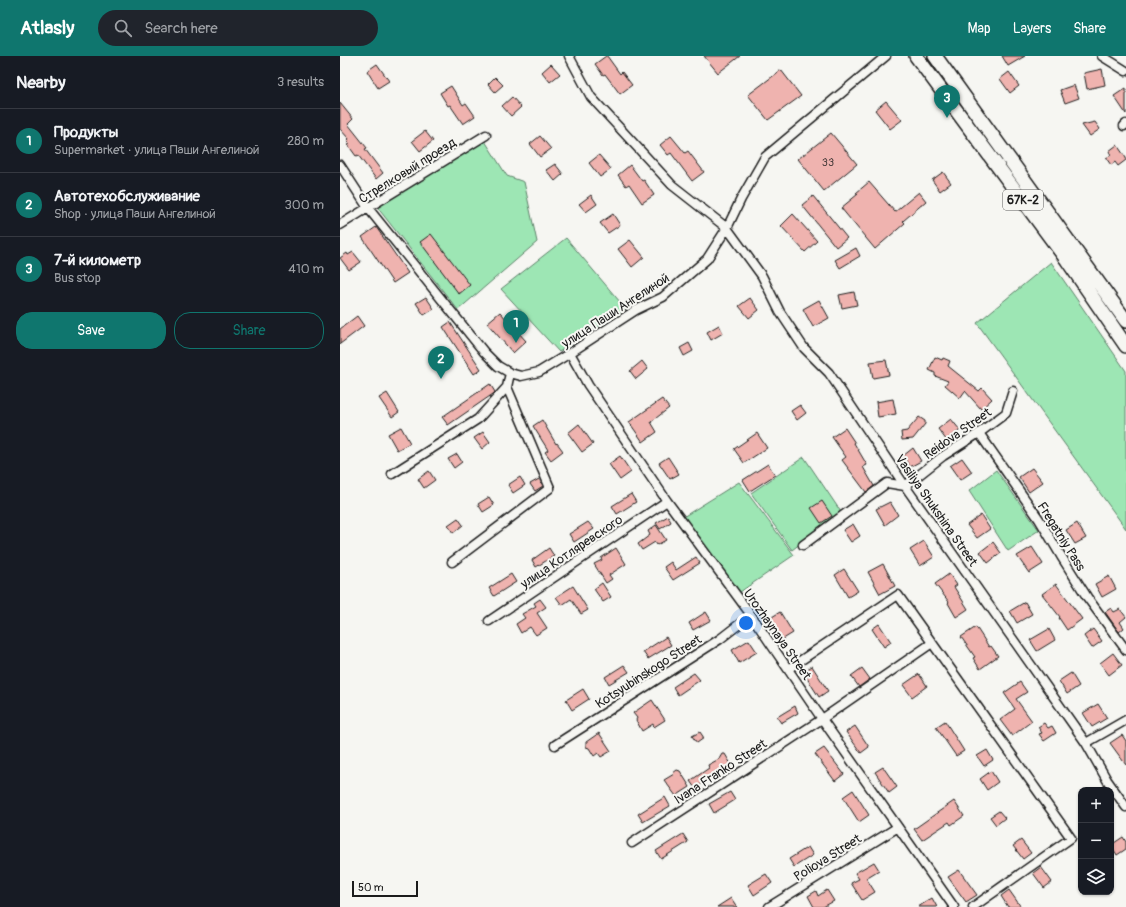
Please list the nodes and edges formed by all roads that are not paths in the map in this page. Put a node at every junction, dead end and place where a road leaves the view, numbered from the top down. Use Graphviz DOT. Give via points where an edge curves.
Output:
graph roads {
  1 [pos="569,56"];
  2 [pos="886,56"];
  3 [pos="916,56"];
  4 [pos="934,56"];
  5 [pos="1102,56"];
  6 [pos="1126,71"];
  7 [pos="486,135"];
  8 [pos="340,165"];
  9 [pos="368,208"];
  10 [pos="340,225"];
  11 [pos="727,228"];
  12 [pos="1126,321"];
  13 [pos="1126,346"];
  14 [pos="570,353"];
  15 [pos="510,373"];
  16 [pos="508,387"];
  17 [pos="1013,391"];
  18 [pos="979,434"];
  19 [pos="392,474"];
  20 [pos="904,486"];
  21 [pos="667,501"];
  22 [pos="803,545"];
  23 [pos="452,562"];
  24 [pos="751,615"];
  25 [pos="489,621"];
  26 [pos="932,643"];
  27 [pos="1126,650"];
  28 [pos="788,669"];
  29 [pos="822,719"];
  30 [pos="1126,720"];
  31 [pos="1086,743"];
  32 [pos="555,745"];
  33 [pos="1126,807"];
  34 [pos="898,827"];
  35 [pos="632,843"];
  36 [pos="769,907"];
  37 [pos="954,907"];
  38 [pos="973,907"];
  1 -- 11 [label="street, Vasiliya Shukshina Street" via="591,97 672,185"];
  2 -- 11 [label="street, улица Паши Ангелиной" via="765,157"];
  3 -- 13 [label="main road, 67К-2" via="1067,260"];
  4 -- 12 [label="main road, 67К-2"];
  5 -- 6 [label="street"];
  7 -- 9 [label="street, Стрелковый проезд"];
  8 -- 9 [label="street"];
  9 -- 10 [label="street, Стрелковый проезд"];
  9 -- 15 [label="street" via="484,352 498,366"];
  11 -- 14 [label="street, улица Паши Ангелиной" via="707,259 663,297 636,310"];
  11 -- 20 [label="street, Vasiliya Shukshina Street" via="762,276 780,312 804,348 829,373"];
  14 -- 15 [label="street, улица Паши Ангелиной" via="539,372 521,376"];
  14 -- 21 [label="street, Urozhaynaya Street" via="588,385"];
  15 -- 16 [label="street"];
  16 -- 19 [label="street" via="478,419"];
  16 -- 23 [label="street" via="550,488"];
  17 -- 18 [label="street, Reidova Street" via="1006,413"];
  18 -- 20 [label="street, Reidova Street" via="943,456"];
  18 -- 27 [label="street, Fregatniy Pass" via="1039,519 1087,597"];
  20 -- 22 [label="street" via="887,483"];
  20 -- 31 [label="street, Vasiliya Shukshina Street"];
  21 -- 24 [label="street, Urozhaynaya Street"];
  21 -- 25 [label="street, улица Котляревского"];
  24 -- 28 [label="street, Urozhaynaya Street"];
  24 -- 32 [label="street, Kotsyubinskogo Street" via="720,639"];
  26 -- 28 [label="street" via="898,595"];
  26 -- 29 [label="street, Ivana Franko Street"];
  26 -- 38 [label="street" via="1071,838"];
  28 -- 29 [label="street, Urozhaynaya Street"];
  29 -- 34 [label="street, Urozhaynaya Street"];
  29 -- 35 [label="street, Ivana Franko Street"];
  30 -- 31 [label="street"];
  31 -- 33 [label="street, Vasiliya Shukshina Street"];
  34 -- 36 [label="street, Poliova Street"];
  34 -- 37 [label="street, Urozhaynaya Street"];
}
